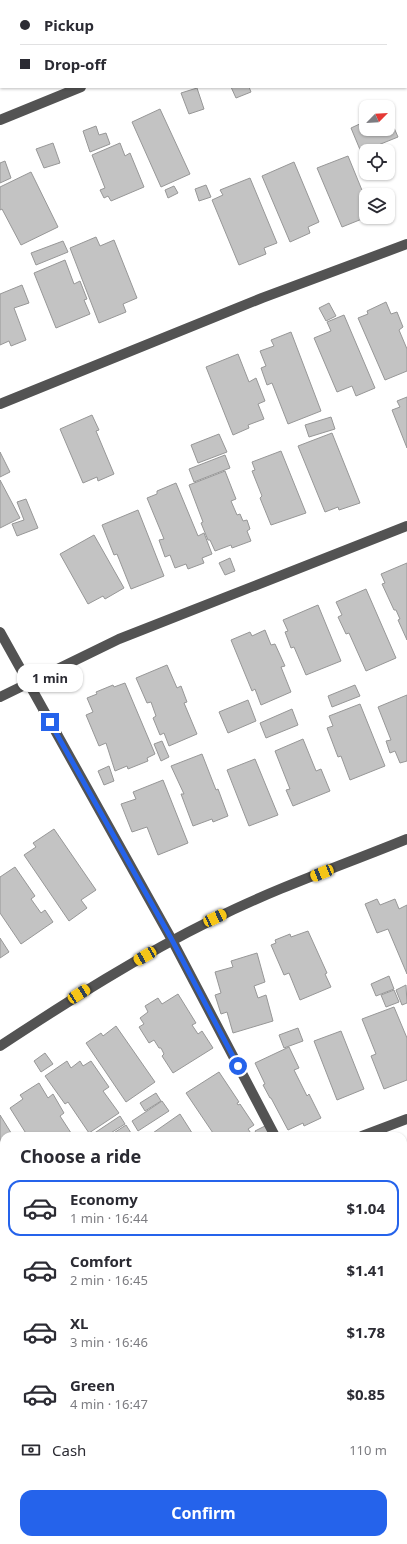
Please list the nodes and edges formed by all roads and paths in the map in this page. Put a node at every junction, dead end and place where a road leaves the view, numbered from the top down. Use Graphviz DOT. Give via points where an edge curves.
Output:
graph roads {
  1 [pos="79,88"];
  2 [pos="0,120"];
  3 [pos="407,244"];
  4 [pos="0,404"];
  5 [pos="407,526"];
  6 [pos="0,632"];
  7 [pos="28,682"];
  8 [pos="0,697"];
  9 [pos="407,839"];
  10 [pos="172,940"];
  11 [pos="0,1046"];
  12 [pos="407,1119"];
  13 [pos="273,1132"];
  14 [pos="373,1132"];
  1 -- 2 [label="street"];
  3 -- 4 [label="street" via="262,298"];
  5 -- 7 [label="street" via="119,639"];
  6 -- 7 [label="street"];
  7 -- 8 [label="street"];
  7 -- 10 [label="street"];
  9 -- 10 [label="street" via="252,901"];
  10 -- 11 [label="street" via="92,986"];
  10 -- 13 [label="street"];
  12 -- 14 [label="street"];
}
